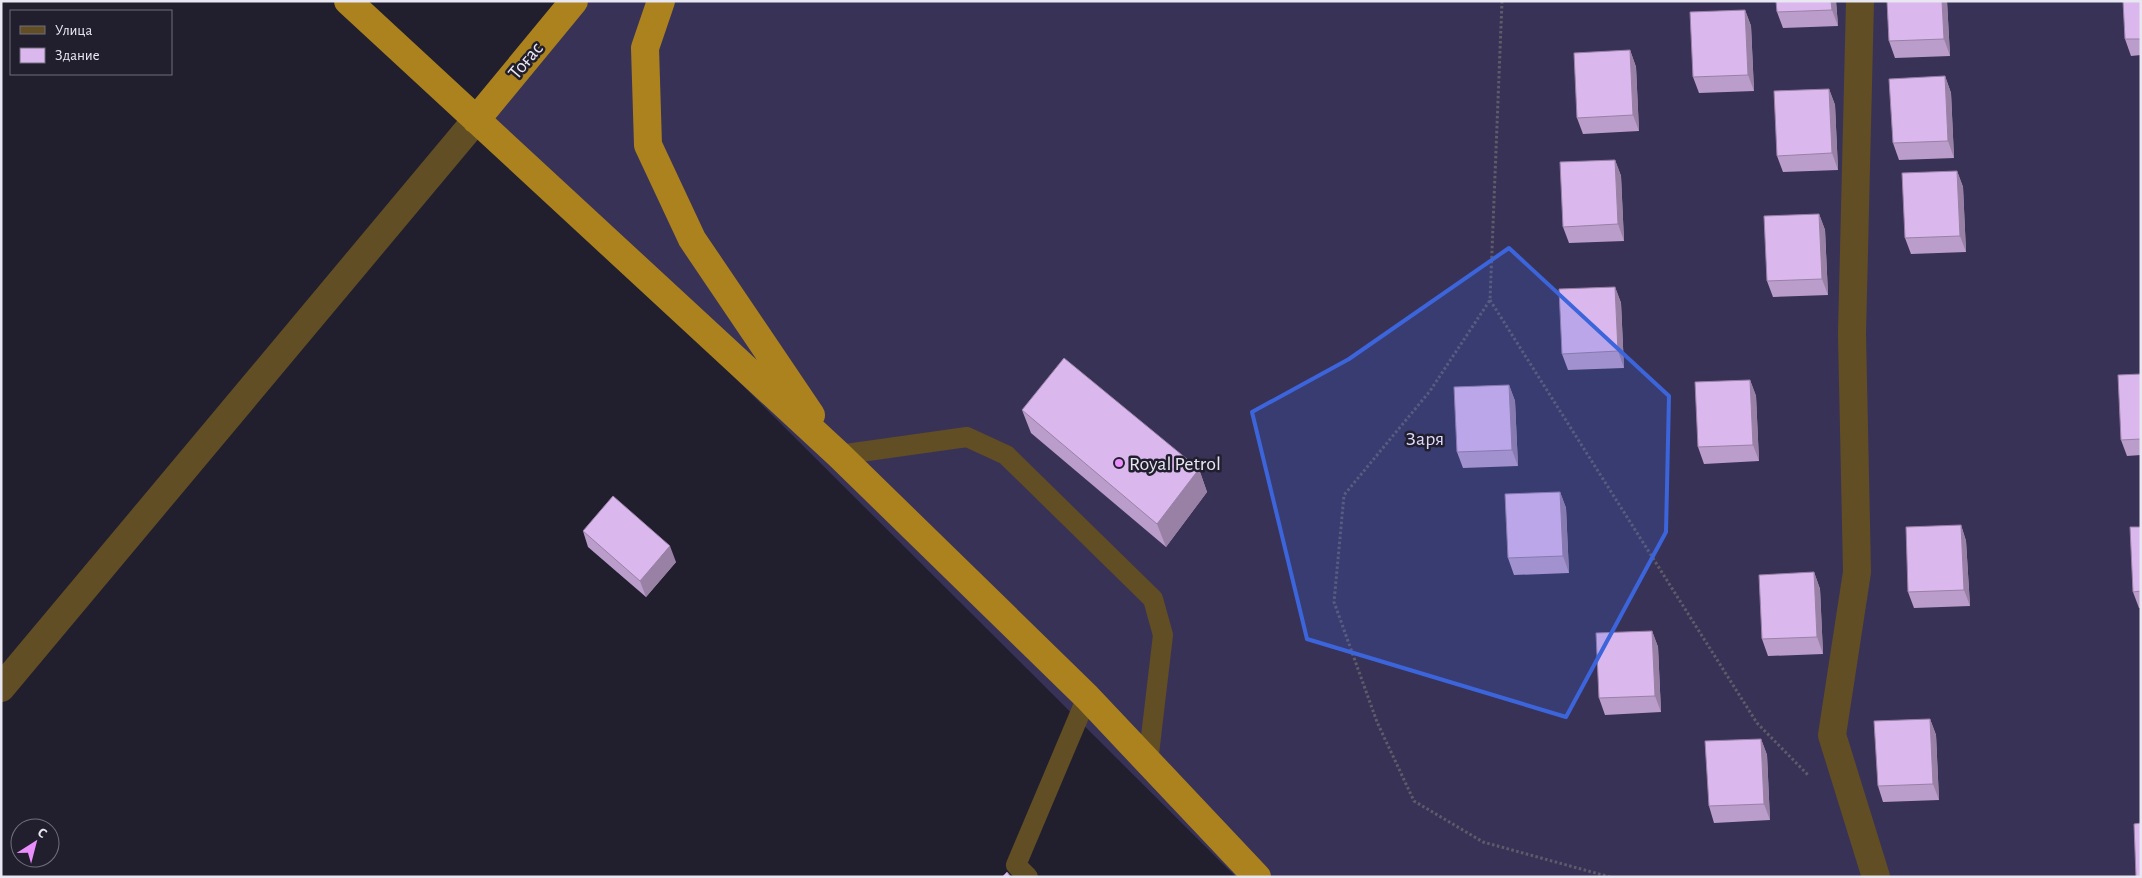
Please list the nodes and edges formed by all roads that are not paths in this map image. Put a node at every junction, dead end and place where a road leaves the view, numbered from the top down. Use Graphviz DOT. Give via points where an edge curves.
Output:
graph roads {
  1 [pos="348,1"];
  2 [pos="574,1"];
  3 [pos="661,1"];
  4 [pos="1860,1"];
  5 [pos="476,120"];
  6 [pos="839,455"];
  7 [pos="1,688"];
  8 [pos="1087,698"];
  9 [pos="1148,762"];
  10 [pos="1028,877"];
  11 [pos="1257,877"];
  12 [pos="1876,877"];
  1 -- 5 [label="highway"];
  2 -- 5 [label="highway, Тоғас"];
  3 -- 6 [label="highway" via="644,48 648,145 692,240"];
  4 -- 12 [label="street" via="1852,334 1857,572 1832,735"];
  5 -- 6 [label="highway"];
  5 -- 7 [label="street"];
  6 -- 8 [label="highway"];
  6 -- 9 [label="lane" via="968,437 1006,456 1153,598 1163,635"];
  8 -- 9 [label="highway"];
  8 -- 10 [label="lane" via="1016,865"];
  9 -- 11 [label="highway"];
}
